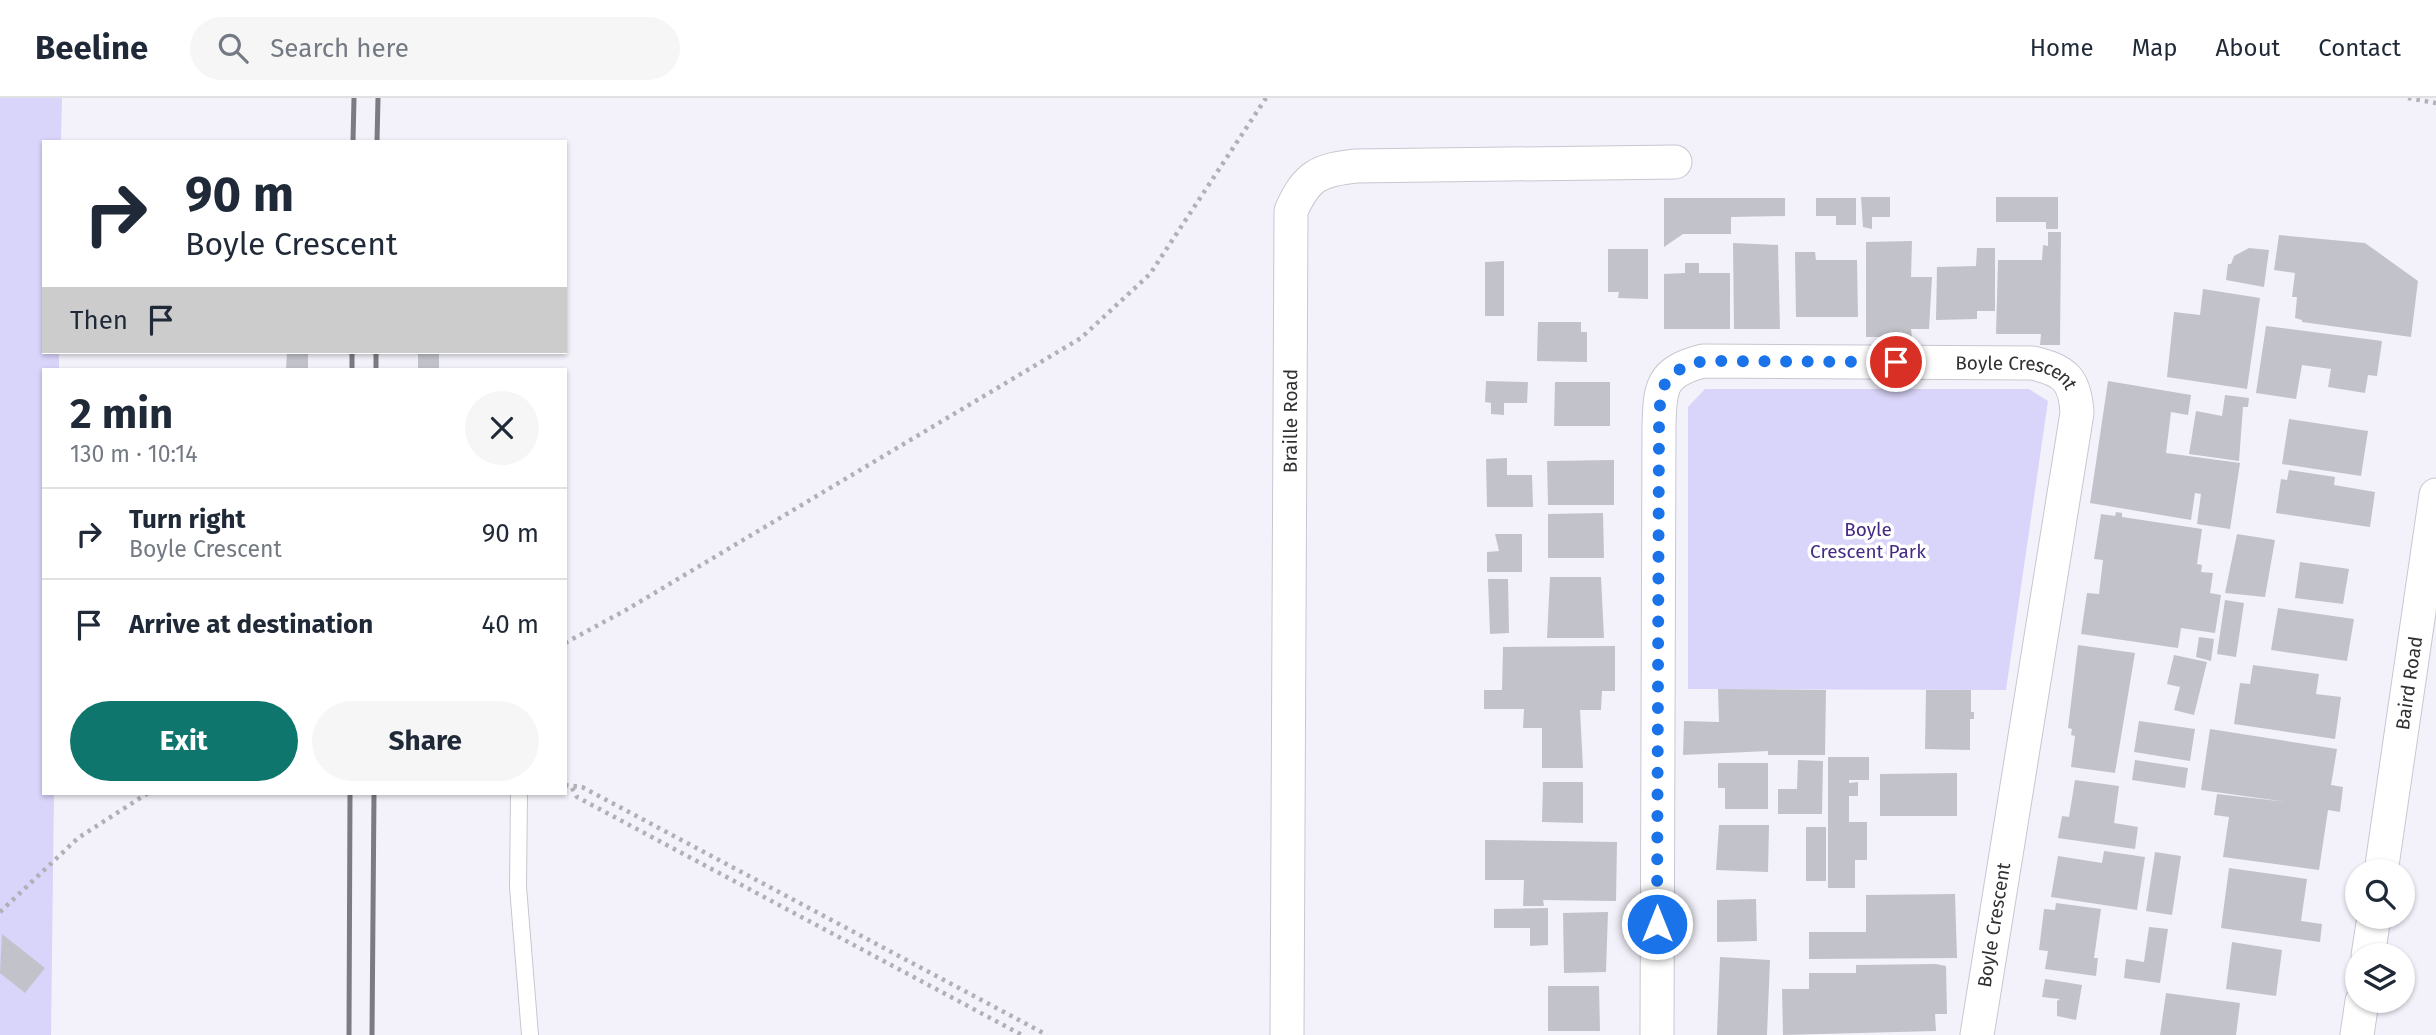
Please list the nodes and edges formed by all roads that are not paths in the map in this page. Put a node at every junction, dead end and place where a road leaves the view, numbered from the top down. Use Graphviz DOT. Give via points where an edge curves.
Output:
graph roads {
  1 [pos="1675,162"];
  2 [pos="2435,511"];
  3 [pos="519,795"];
  4 [pos="2383,859"];
  5 [pos="2360,1013"];
  6 [pos="530,1035"];
  7 [pos="1287,1035"];
  8 [pos="1657,1035"];
  9 [pos="1977,1035"];
  10 [pos="2357,1035"];
  1 -- 7 [label="street, Braille Road" via="1356,166 1324,170 1301,188 1291,211 1288,239"];
  2 -- 4 [label="street, Baird Road"];
  3 -- 6 [label="lane" via="518,887"];
  5 -- 10 [label="street"];
  8 -- 9 [label="street, Boyle Crescent" via="1659,427 1660,397 1667,378 1680,367 1703,361 2033,363 2065,376 2076,391 2077,413"];
}
